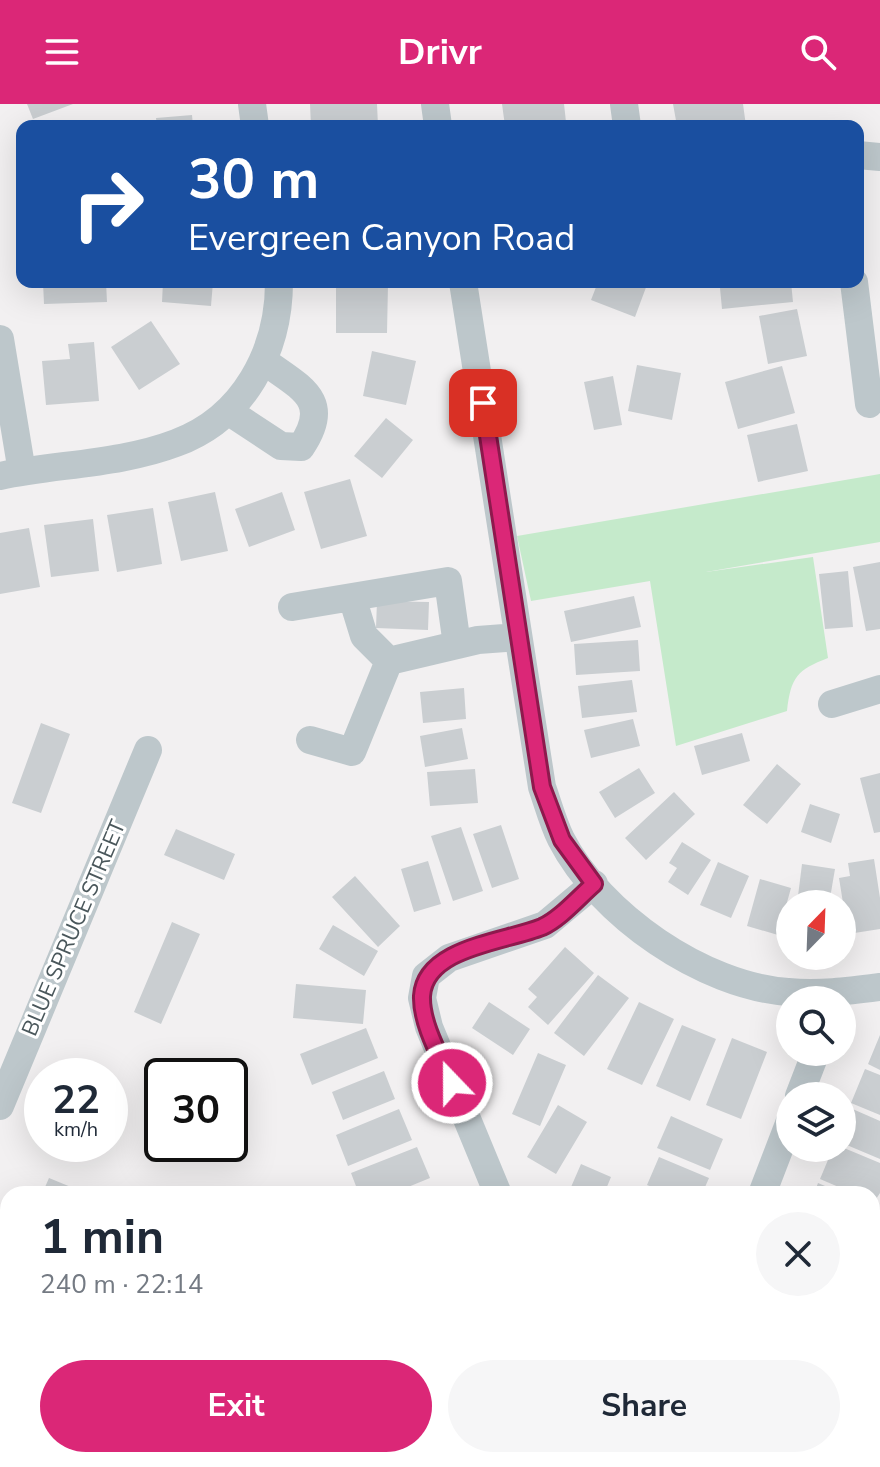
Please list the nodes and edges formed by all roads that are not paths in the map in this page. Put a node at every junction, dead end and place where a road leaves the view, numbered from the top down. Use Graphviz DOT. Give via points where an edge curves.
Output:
graph roads {
  1 [pos="278,288"];
  2 [pos="464,288"];
  3 [pos="855,288"];
  4 [pos="0,339"];
  5 [pos="264,361"];
  6 [pos="869,404"];
  7 [pos="228,411"];
  8 [pos="11,474"];
  9 [pos="352,597"];
  10 [pos="292,607"];
  11 [pos="518,637"];
  12 [pos="457,645"];
  13 [pos="389,661"];
  14 [pos="880,689"];
  15 [pos="832,704"];
  16 [pos="310,740"];
  17 [pos="148,750"];
  18 [pos="594,884"];
  19 [pos="880,987"];
  20 [pos="776,990"];
  21 [pos="856,992"];
  22 [pos="0,1106"];
  23 [pos="776,1158"];
  24 [pos="495,1186"];
  25 [pos="765,1186"];
  1 -- 5 [label="street" via="274,333"];
  2 -- 11 [label="street"];
  3 -- 6 [label="street"];
  4 -- 8 [label="street"];
  5 -- 7 [label="street"];
  5 -- 7 [label="street" via="301,388 316,411 315,427 301,447 281,446"];
  7 -- 8 [label="street" via="178,443"];
  9 -- 10 [label="street"];
  9 -- 12 [label="street" via="448,581"];
  9 -- 13 [label="street" via="364,636"];
  11 -- 12 [label="street"];
  11 -- 18 [label="street" via="542,787 562,840"];
  12 -- 13 [label="street"];
  13 -- 16 [label="street" via="352,752"];
  14 -- 15 [label="street"];
  17 -- 22 [label="street, BLUE SPRUCE STREET"];
  18 -- 20 [label="street" via="656,944 736,982"];
  18 -- 24 [label="street" via="545,925 449,958 426,976 422,998 429,1027"];
  19 -- 21 [label="street"];
  23 -- 25 [label="street"];
}
